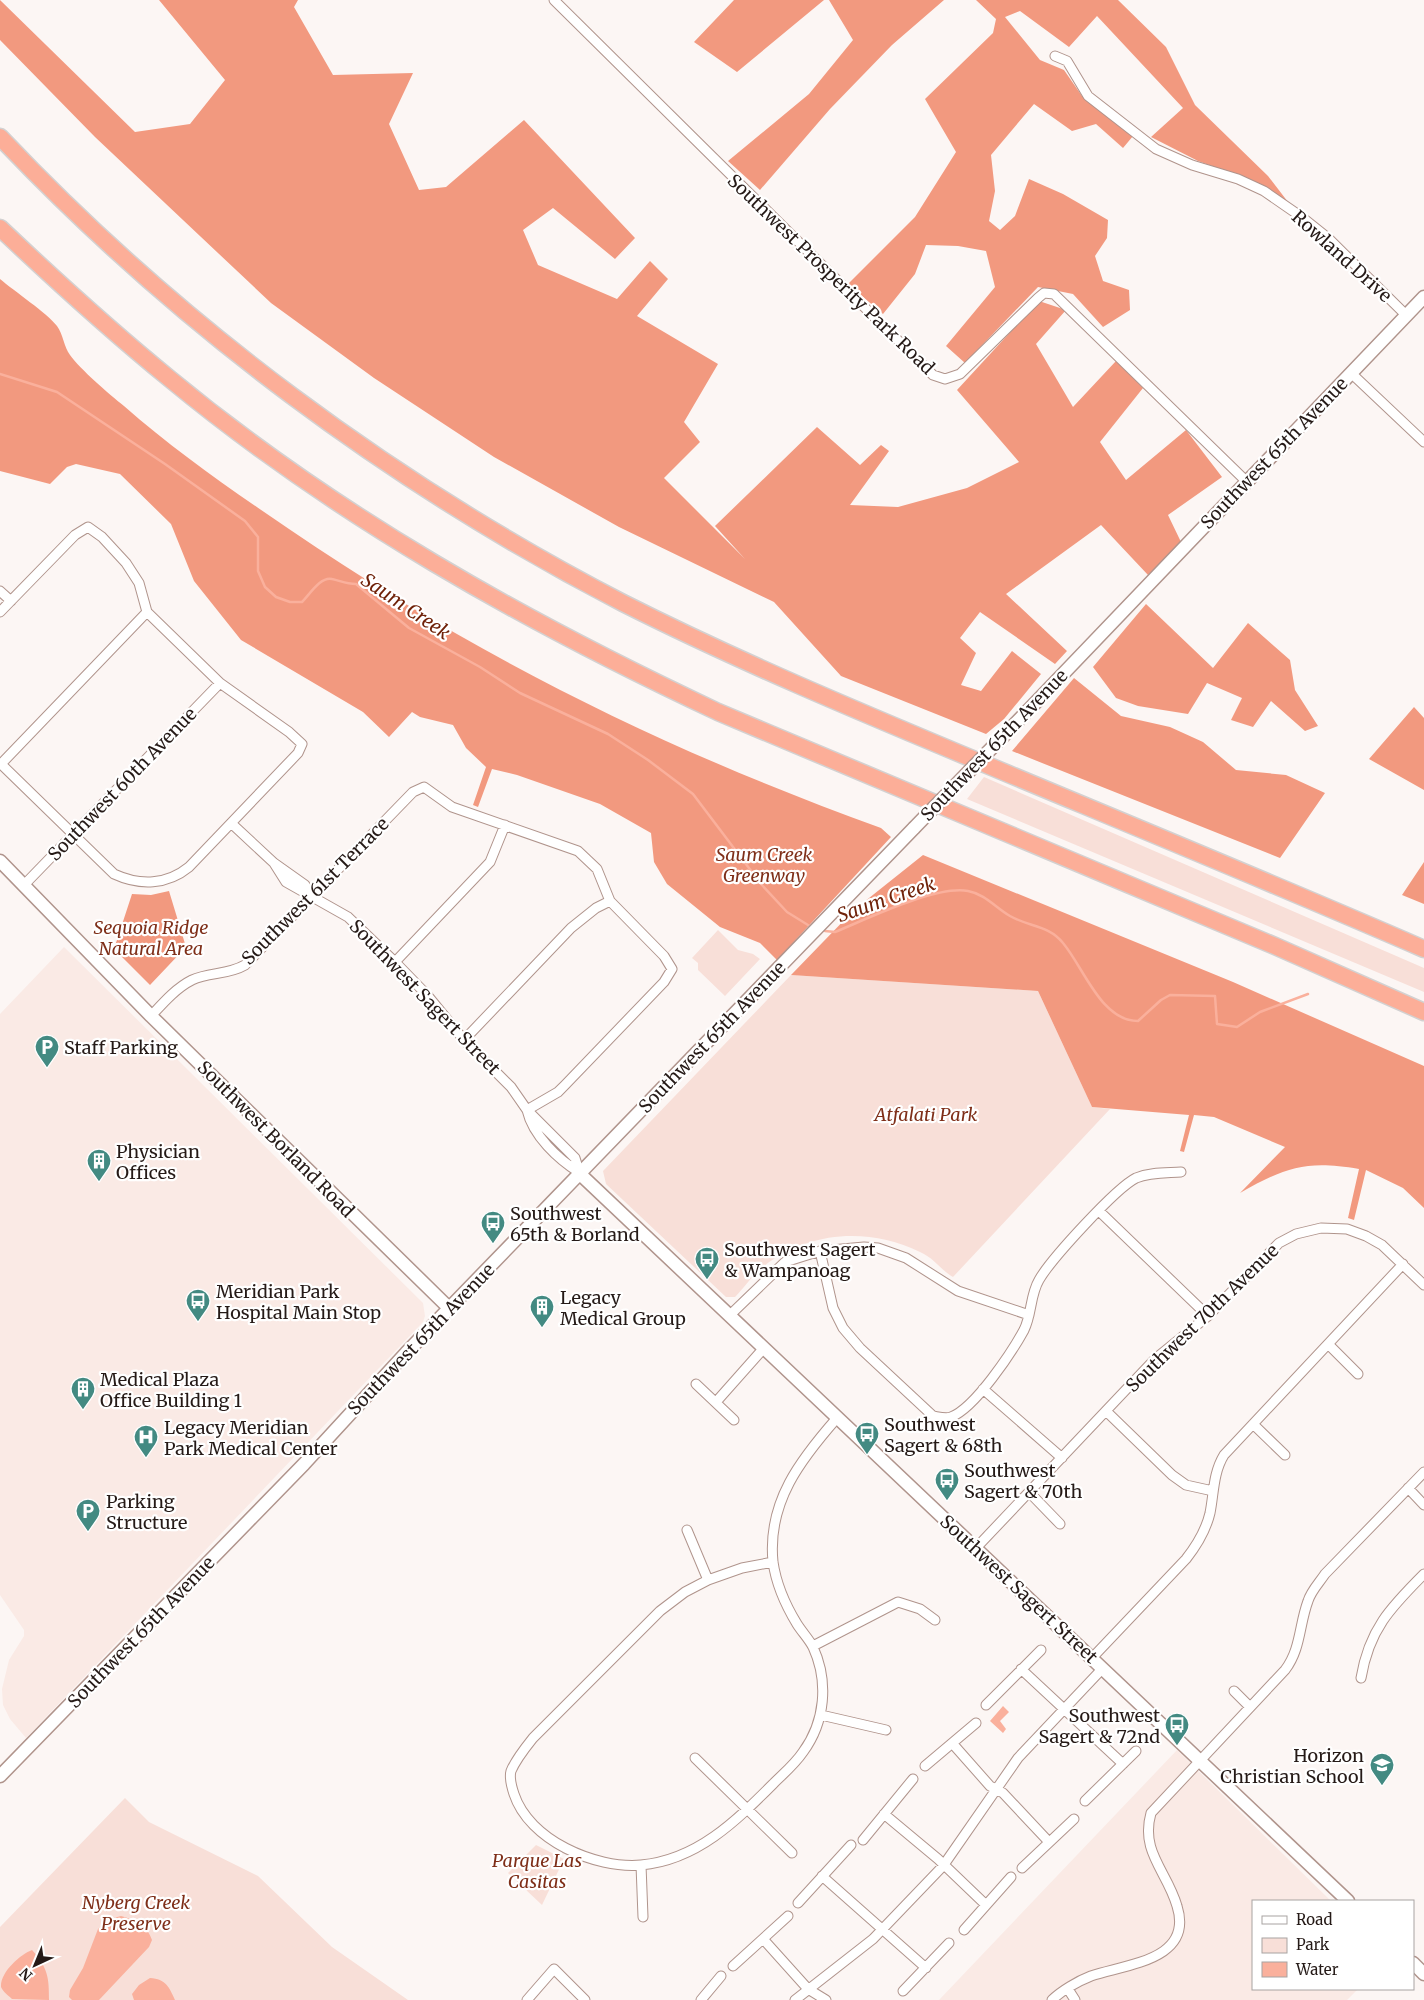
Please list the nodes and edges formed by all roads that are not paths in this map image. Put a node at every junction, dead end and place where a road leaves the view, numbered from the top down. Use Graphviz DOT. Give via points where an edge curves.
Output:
graph roads {
  1 [pos="554,0"];
  2 [pos="1056,56"];
  3 [pos="0,137"];
  4 [pos="0,228"];
  5 [pos="1424,297"];
  6 [pos="1406,315"];
  7 [pos="1351,373"];
  8 [pos="1424,442"];
  9 [pos="1247,482"];
  10 [pos="0,591"];
  11 [pos="11,601"];
  12 [pos="0,612"];
  13 [pos="147,612"];
  14 [pos="220,683"];
  15 [pos="0,763"];
  16 [pos="231,823"];
  17 [pos="505,825"];
  18 [pos="74,836"];
  19 [pos="0,861"];
  20 [pos="24,885"];
  21 [pos="1290,891"];
  22 [pos="312,897"];
  23 [pos="610,901"];
  24 [pos="1424,937"];
  25 [pos="1424,949"];
  26 [pos="395,962"];
  27 [pos="1424,1012"];
  28 [pos="150,1016"];
  29 [pos="464,1040"];
  30 [pos="527,1110"];
  31 [pos="1181,1172"];
  32 [pos="580,1174"];
  33 [pos="1099,1211"];
  34 [pos="820,1251"];
  35 [pos="1403,1264"];
  36 [pos="1424,1285"];
  37 [pos="449,1308"];
  38 [pos="1029,1315"];
  39 [pos="729,1316"];
  40 [pos="1208,1316"];
  41 [pos="1328,1344"];
  42 [pos="763,1348"];
  43 [pos="1358,1374"];
  44 [pos="696,1384"];
  45 [pos="983,1389"];
  46 [pos="716,1402"];
  47 [pos="1106,1411"];
  48 [pos="837,1418"];
  49 [pos="734,1420"];
  50 [pos="1254,1424"];
  51 [pos="1285,1455"];
  52 [pos="1062,1458"];
  53 [pos="1424,1472"];
  54 [pos="1408,1488"];
  55 [pos="1213,1491"];
  56 [pos="1029,1492"];
  57 [pos="1424,1505"];
  58 [pos="1060,1524"];
  59 [pos="687,1530"];
  60 [pos="976,1548"];
  61 [pos="774,1562"];
  62 [pos="1424,1574"];
  63 [pos="708,1580"];
  64 [pos="935,1620"];
  65 [pos="813,1646"];
  66 [pos="1040,1650"];
  67 [pos="1092,1658"];
  68 [pos="1103,1668"];
  69 [pos="1021,1669"];
  70 [pos="1361,1678"];
  71 [pos="1234,1691"];
  72 [pos="986,1705"];
  73 [pos="1250,1707"];
  74 [pos="1064,1709"];
  75 [pos="821,1715"];
  76 [pos="976,1723"];
  77 [pos="886,1730"];
  78 [pos="952,1743"];
  79 [pos="1136,1750"];
  80 [pos="695,1758"];
  81 [pos="1199,1760"];
  82 [pos="1123,1764"];
  83 [pos="925,1766"];
  84 [pos="0,1776"];
  85 [pos="913,1779"];
  86 [pos="0,1784"];
  87 [pos="996,1789"];
  88 [pos="1085,1801"];
  89 [pos="748,1809"];
  90 [pos="884,1814"];
  91 [pos="1074,1819"];
  92 [pos="863,1840"];
  93 [pos="1049,1842"];
  94 [pos="851,1845"];
  95 [pos="792,1853"];
  96 [pos="641,1865"];
  97 [pos="943,1866"];
  98 [pos="1022,1868"];
  99 [pos="822,1876"];
  100 [pos="1011,1877"];
  101 [pos="1347,1900"];
  102 [pos="798,1903"];
  103 [pos="986,1905"];
  104 [pos="788,1916"];
  105 [pos="643,1917"];
  106 [pos="883,1929"];
  107 [pos="964,1930"];
  108 [pos="763,1939"];
  109 [pos="949,1943"];
  110 [pos="1414,1964"];
  111 [pos="733,1966"];
  112 [pos="926,1968"];
  113 [pos="1424,1974"];
  114 [pos="721,1976"];
  115 [pos="808,1989"];
  116 [pos="1068,1989"];
  117 [pos="903,1991"];
  118 [pos="527,2000"];
  119 [pos="585,2000"];
  120 [pos="702,2000"];
  121 [pos="795,2000"];
  122 [pos="826,2000"];
  123 [pos="1052,2000"];
  124 [pos="1075,2000"];
  1 -- 9 [label="street, Southwest Prosperity Park Road" via="933,375 945,379 960,374 1038,298 1044,293 1054,294"];
  2 -- 6 [label="street, Rowland Drive" via="1067,61 1088,96 1156,149 1264,191 1303,218 1328,238"];
  3 -- 21 [label="highway" via="124,256 252,364 416,481 569,574 670,626 816,694"];
  4 -- 27 [label="highway" via="170,380 256,446 365,520 493,598 627,669 718,712"];
  5 -- 6 [label="main road, Southwest 65th Avenue"];
  6 -- 7 [label="main road, Southwest 65th Avenue"];
  7 -- 8 [label="street"];
  7 -- 9 [label="main road, Southwest 65th Avenue"];
  9 -- 32 [label="main road, Southwest 65th Avenue, bridge"];
  10 -- 11 [label="street"];
  11 -- 12 [label="street"];
  11 -- 13 [label="street" via="75,536 88,527 126,563 139,583"];
  13 -- 14 [label="street"];
  13 -- 15 [label="street"];
  14 -- 16 [label="street" via="302,744"];
  14 -- 18 [label="street, Southwest 60th Avenue"];
  15 -- 18 [label="street"];
  16 -- 18 [label="street" via="180,875 159,882 135,882 114,874"];
  16 -- 22 [label="street, Southwest Sagert Street" via="274,863 305,885"];
  17 -- 22 [label="street, Southwest 61st Terrace" via="452,807 424,787 416,789"];
  17 -- 23 [label="street" via="578,851 597,868"];
  17 -- 26 [label="street" via="490,862"];
  18 -- 20 [label="street, Southwest 60th Avenue"];
  19 -- 20 [label="main road, Southwest Borland Road"];
  20 -- 28 [label="main road, Southwest Borland Road"];
  21 -- 24 [label="highway"];
  21 -- 25 [label="highway"];
  22 -- 26 [label="street, Southwest Sagert Street" via="348,917"];
  22 -- 28 [label="street, Southwest 61st Terrace" via="245,965 228,973 193,980"];
  23 -- 29 [label="street" via="571,928"];
  23 -- 30 [label="street" via="664,956 672,969 664,982 558,1092"];
  26 -- 29 [label="street, Southwest Sagert Street"];
  28 -- 37 [label="main road, Southwest Borland Road"];
  29 -- 30 [label="street, Southwest Sagert Street" via="511,1087"];
  30 -- 32 [label="street, Southwest Sagert Street" via="575,1158"];
  31 -- 33 [label="street" via="1147,1174 1135,1179"];
  32 -- 37 [label="main road, Southwest 65th Avenue"];
  32 -- 39 [label="main road, Southwest Sagert Street"];
  33 -- 38 [label="street" via="1039,1280"];
  33 -- 40 [label="street"];
  34 -- 38 [label="street" via="864,1247 892,1252 958,1292"];
  34 -- 39 [label="street" via="785,1262"];
  34 -- 45 [label="street" via="833,1308 843,1328 933,1416 950,1418"];
  35 -- 36 [label="street, Southwest 70th Avenue"];
  35 -- 40 [label="street, Southwest 70th Avenue" via="1382,1245 1347,1229 1321,1228 1296,1234 1279,1244"];
  35 -- 41 [label="street"];
  37 -- 84 [label="main road, Southwest 65th Avenue" via="304,1464"];
  38 -- 45 [label="street" via="1009,1356"];
  39 -- 42 [label="main road, Southwest Sagert Street"];
  40 -- 47 [label="street, Southwest 70th Avenue" via="1155,1359"];
  41 -- 43 [label="street"];
  41 -- 50 [label="street"];
  42 -- 46 [label="street"];
  42 -- 48 [label="main road, Southwest Sagert Street"];
  44 -- 46 [label="street"];
  45 -- 52 [label="street"];
  46 -- 49 [label="street"];
  47 -- 52 [label="street, Southwest 70th Avenue"];
  47 -- 55 [label="street" via="1172,1475 1186,1485"];
  48 -- 60 [label="main road, Southwest Sagert Street"];
  48 -- 61 [label="street" via="807,1453 789,1482 777,1516"];
  50 -- 51 [label="street"];
  50 -- 55 [label="street" via="1224,1455 1218,1466"];
  52 -- 56 [label="street, Southwest 70th Avenue"];
  53 -- 54 [label="street"];
  54 -- 57 [label="street"];
  54 -- 73 [label="street" via="1325,1574 1307,1602 1291,1662"];
  55 -- 67 [label="street" via="1204,1530 1186,1559"];
  56 -- 58 [label="street"];
  56 -- 60 [label="street, Southwest 70th Avenue"];
  59 -- 63 [label="street"];
  60 -- 67 [label="main road, Southwest Sagert Street"];
  61 -- 63 [label="street" via="742,1568"];
  61 -- 65 [label="street" via="784,1599"];
  62 -- 70 [label="street" via="1377,1627 1365,1655"];
  63 -- 96 [label="street" via="660,1610 521,1753 511,1772 517,1804 534,1826 557,1843 581,1855"];
  64 -- 65 [label="street" via="920,1609 898,1602"];
  65 -- 75 [label="street" via="824,1684"];
  66 -- 69 [label="street"];
  67 -- 68 [label="main road, Southwest Sagert Street"];
  68 -- 74 [label="street"];
  68 -- 81 [label="main road, Southwest Sagert Street"];
  69 -- 72 [label="street"];
  69 -- 74 [label="street"];
  71 -- 73 [label="street"];
  73 -- 81 [label="street"];
  74 -- 82 [label="street"];
  74 -- 87 [label="street" via="1018,1758"];
  75 -- 77 [label="street"];
  75 -- 89 [label="street" via="803,1753"];
  76 -- 78 [label="street"];
  78 -- 83 [label="street"];
  78 -- 87 [label="street"];
  79 -- 82 [label="street"];
  80 -- 89 [label="street"];
  81 -- 101 [label="main road, Southwest Sagert Street"];
  81 -- 116 [label="street" via="1151,1813 1147,1828 1151,1850 1177,1905 1180,1923 1175,1941 1164,1952 1088,1977"];
  82 -- 88 [label="street"];
  84 -- 86 [label="main road, Southwest 65th Avenue"];
  85 -- 90 [label="street"];
  87 -- 93 [label="street"];
  87 -- 97 [label="street"];
  89 -- 95 [label="street"];
  89 -- 96 [label="street" via="702,1846"];
  90 -- 92 [label="street"];
  90 -- 97 [label="street"];
  91 -- 93 [label="street"];
  93 -- 98 [label="street"];
  94 -- 99 [label="street"];
  96 -- 105 [label="street"];
  97 -- 103 [label="street"];
  97 -- 106 [label="street"];
  99 -- 102 [label="street"];
  99 -- 106 [label="street" via="865,1917"];
  100 -- 103 [label="street"];
  103 -- 107 [label="street"];
  104 -- 108 [label="street"];
  106 -- 112 [label="street"];
  106 -- 115 [label="street" via="851,1958"];
  108 -- 111 [label="street"];
  108 -- 115 [label="street"];
  109 -- 112 [label="street"];
  110 -- 113 [label="main road"];
  112 -- 117 [label="street"];
  114 -- 120 [label="street"];
  115 -- 121 [label="street"];
  115 -- 122 [label="street"];
  116 -- 123 [label="street"];
  116 -- 124 [label="street"];
  118 -- 119 [label="street" via="554,1970"];
}
